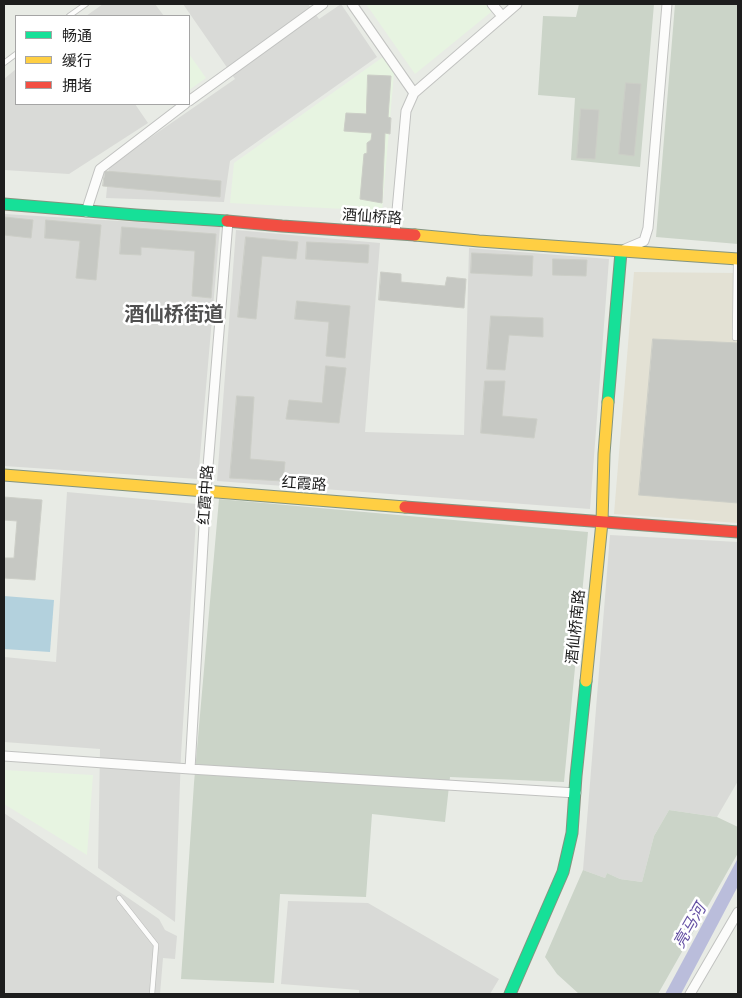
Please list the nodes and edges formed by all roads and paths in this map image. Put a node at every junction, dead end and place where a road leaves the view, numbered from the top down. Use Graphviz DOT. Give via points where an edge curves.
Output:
graph roads {
  1 [pos="86,4"];
  2 [pos="323,4"];
  3 [pos="352,4"];
  4 [pos="492,4"];
  5 [pos="516,4"];
  6 [pos="668,4"];
  7 [pos="70,15"];
  8 [pos="502,16"];
  9 [pos="15,55"];
  10 [pos="4,63"];
  11 [pos="414,93"];
  12 [pos="190,100"];
  13 [pos="185,105"];
  14 [pos="4,204"];
  15 [pos="86,212"];
  16 [pos="228,221"];
  17 [pos="395,233"];
  18 [pos="621,252"];
  19 [pos="737,259"];
  20 [pos="738,337"];
  21 [pos="4,475"];
  22 [pos="206,491"];
  23 [pos="602,522"];
  24 [pos="738,532"];
  25 [pos="4,756"];
  26 [pos="190,769"];
  27 [pos="576,793"];
  28 [pos="119,898"];
  29 [pos="738,912"];
  30 [pos="152,994"];
  31 [pos="510,994"];
  32 [pos="690,994"];
  1 -- 7 [label="lane"];
  2 -- 12 [label="street"];
  3 -- 11 [label="street"];
  4 -- 8 [label="street"];
  5 -- 8 [label="street"];
  6 -- 18 [label="street" via="648,228 644,241"];
  8 -- 11 [label="street"];
  9 -- 10 [label="lane"];
  11 -- 17 [label="street" via="406,111"];
  13 -- 15 [label="street" via="100,169"];
  14 -- 15 [label="street, 酒仙桥路"];
  15 -- 16 [label="street, 酒仙桥路"];
  16 -- 17 [label="street, 酒仙桥路"];
  16 -- 22 [label="street, 红霞中路"];
  17 -- 18 [label="street, 酒仙桥路"];
  18 -- 19 [label="street, 酒仙桥路"];
  18 -- 23 [label="street, 酒仙桥南路" via="604,454"];
  19 -- 20 [label="lane"];
  21 -- 22 [label="street, 红霞路"];
  22 -- 23 [label="street, 红霞路"];
  22 -- 26 [label="street, 红霞中路"];
  23 -- 24 [label="street, 红霞路"];
  23 -- 27 [label="street, 酒仙桥南路"];
  25 -- 26 [label="street"];
  26 -- 27 [label="street"];
  27 -- 31 [label="street, 酒仙桥南路" via="572,833 563,872"];
  28 -- 30 [label="lane" via="156,945"];
  29 -- 32 [label="street"];
}
